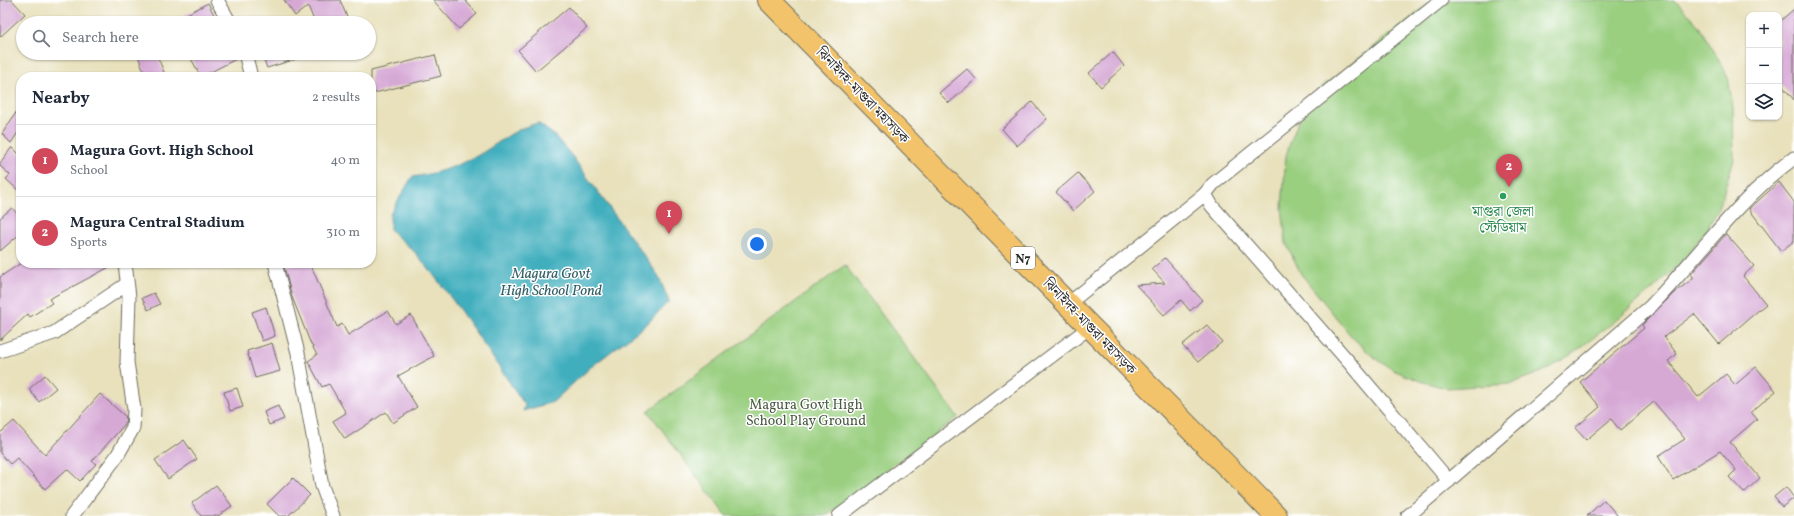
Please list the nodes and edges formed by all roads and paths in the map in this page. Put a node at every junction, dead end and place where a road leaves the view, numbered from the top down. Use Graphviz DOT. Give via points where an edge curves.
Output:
graph roads {
  1 [pos="217,0"];
  2 [pos="769,0"];
  3 [pos="1441,0"];
  4 [pos="226,16"];
  5 [pos="247,60"];
  6 [pos="251,72"];
  7 [pos="1794,158"];
  8 [pos="1205,194"];
  9 [pos="126,268"];
  10 [pos="276,268"];
  11 [pos="128,284"];
  12 [pos="1068,304"];
  13 [pos="1090,327"];
  14 [pos="0,350"];
  15 [pos="1449,481"];
  16 [pos="72,516"];
  17 [pos="333,516"];
  18 [pos="839,516"];
  19 [pos="1276,516"];
  20 [pos="1408,516"];
  1 -- 4 [label="street"];
  2 -- 12 [label="highway, ঝিনাইদহ-মাগুরা মহাসড়ক / N7"];
  3 -- 8 [label="street" via="1213,184"];
  5 -- 6 [label="street"];
  7 -- 15 [label="street" via="1773,174 1650,307"];
  8 -- 12 [label="street"];
  8 -- 15 [label="street" via="1212,206"];
  9 -- 11 [label="street"];
  10 -- 17 [label="street" via="298,353 322,486"];
  11 -- 14 [label="street" via="54,333"];
  11 -- 16 [label="street" via="127,362 134,409 133,428 117,456"];
  12 -- 13 [label="highway, ঝিনাইদহ-মাগুরা মহাসড়ক / N7"];
  13 -- 18 [label="street"];
  13 -- 19 [label="highway, ঝিনাইদহ-মাগুরা মহাসড়ক / N7"];
  15 -- 20 [label="street"];
}
